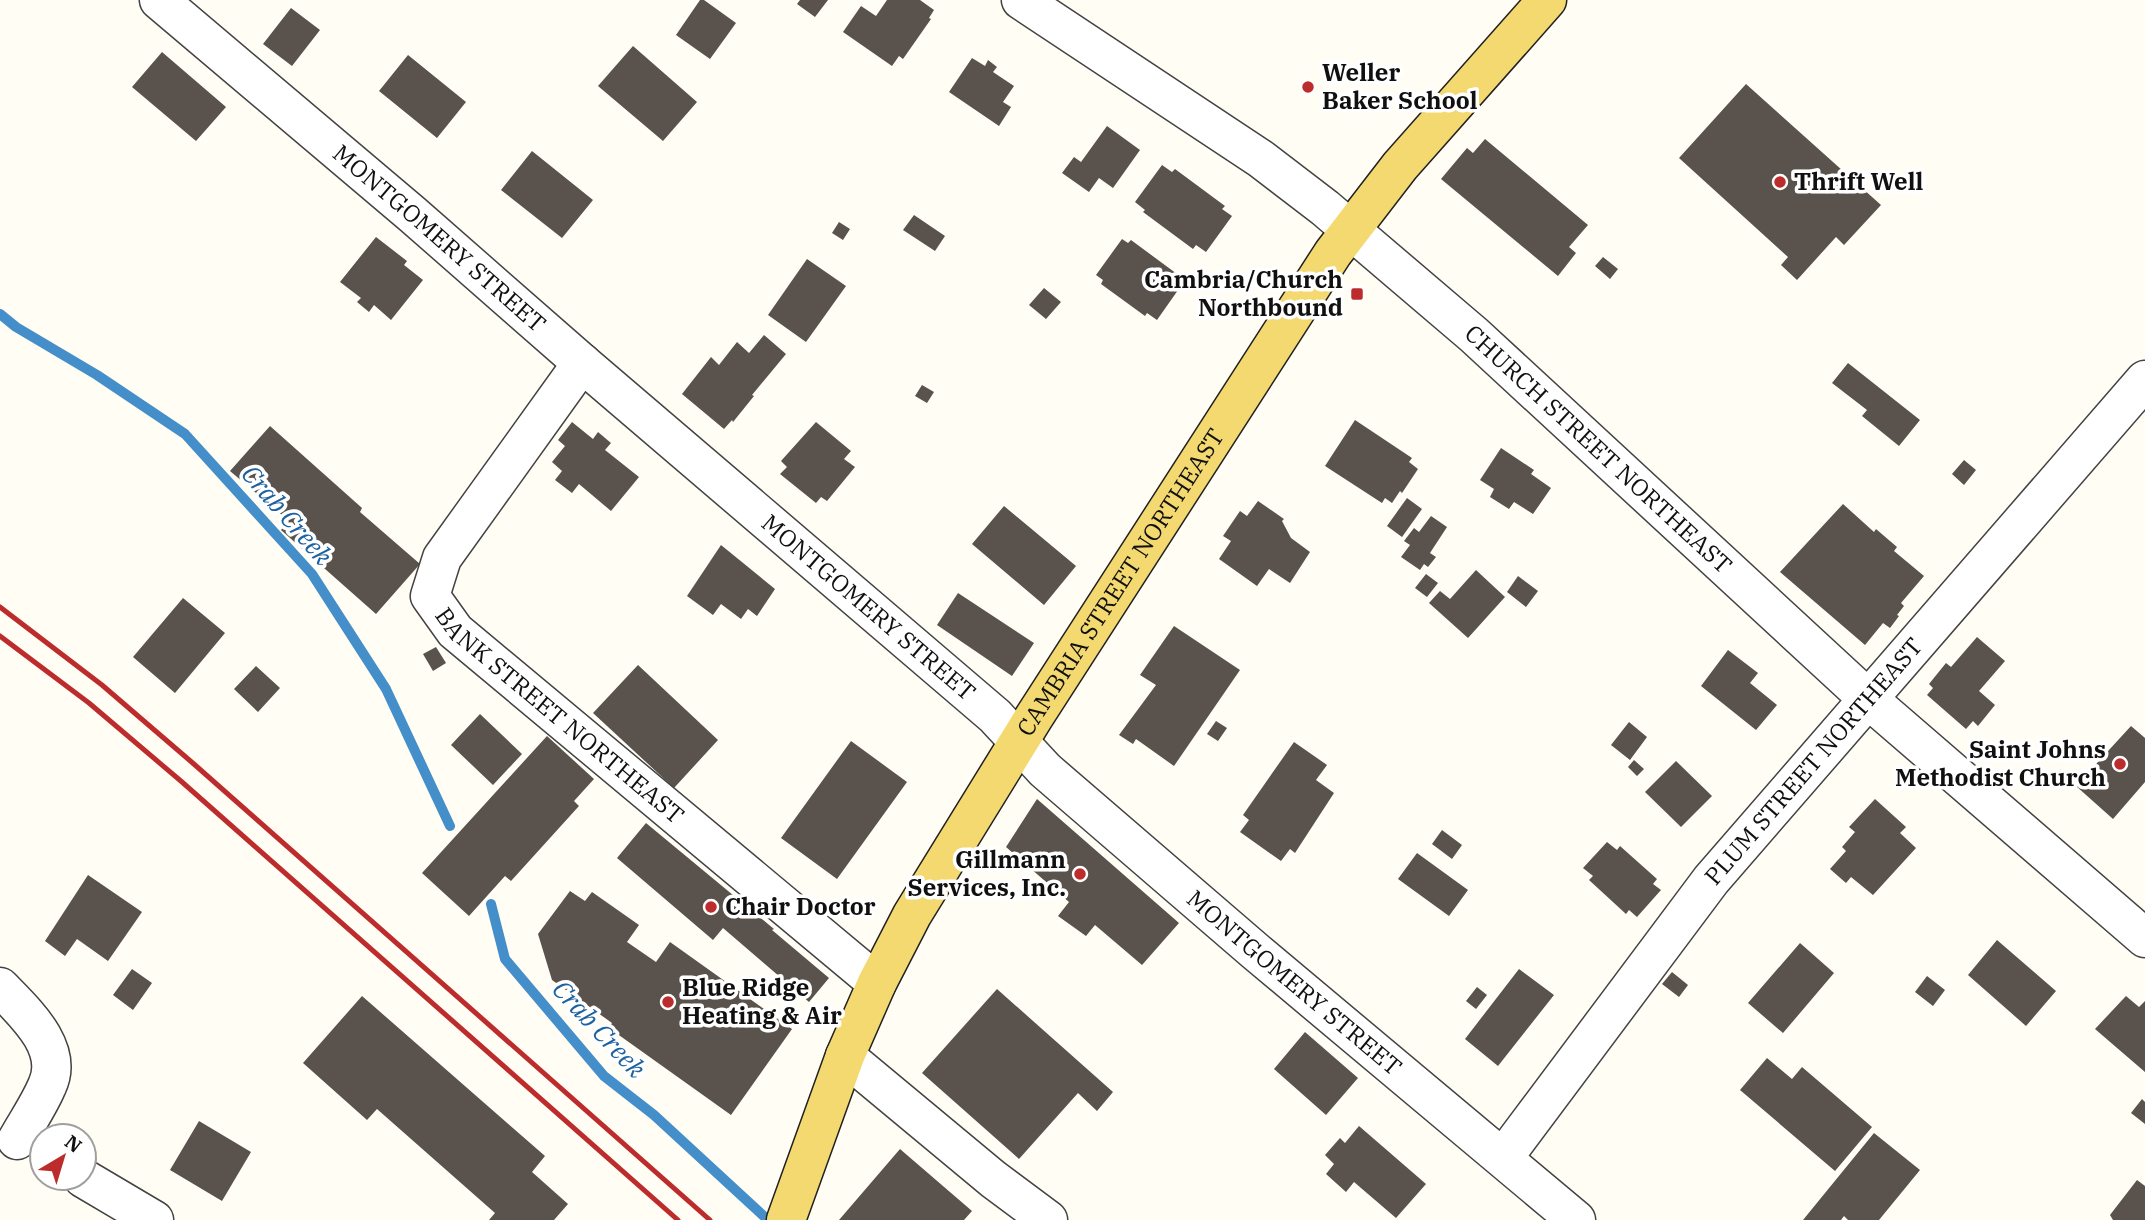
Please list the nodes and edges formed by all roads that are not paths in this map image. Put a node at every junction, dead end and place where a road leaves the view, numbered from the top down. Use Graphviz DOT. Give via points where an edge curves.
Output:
graph roads {
  1 [pos="159,0"];
  2 [pos="1021,0"];
  3 [pos="1547,0"];
  4 [pos="1350,230"];
  5 [pos="582,363"];
  6 [pos="2145,380"];
  7 [pos="1867,698"];
  8 [pos="1018,742"];
  9 [pos="2145,938"];
  10 [pos="877,983"];
  11 [pos="0,988"];
  12 [pos="845,1056"];
  13 [pos="20,1141"];
  14 [pos="1503,1158"];
  15 [pos="98,1187"];
  16 [pos="787,1216"];
  17 [pos="154,1220"];
  18 [pos="1048,1220"];
  19 [pos="1576,1220"];
  1 -- 5 [label="street, MONTGOMERY STREET"];
  2 -- 4 [label="street, CHURCH STREET NORTHEAST" via="1261,159"];
  3 -- 4 [label="main road, CAMBRIA STREET NORTHEAST" via="1400,166"];
  4 -- 7 [label="street, CHURCH STREET NORTHEAST" via="1474,335"];
  4 -- 8 [label="main road, CAMBRIA STREET NORTHEAST"];
  5 -- 8 [label="street, MONTGOMERY STREET" via="995,716"];
  5 -- 10 [label="street, BANK STREET NORTHEAST" via="442,558 430,596 455,631"];
  6 -- 7 [label="street, PLUM STREET NORTHEAST"];
  7 -- 9 [label="street, CHURCH STREET NORTHEAST"];
  7 -- 14 [label="street, PLUM STREET NORTHEAST" via="1711,880"];
  8 -- 10 [label="main road, CAMBRIA STREET NORTHEAST" via="912,915"];
  8 -- 14 [label="street, MONTGOMERY STREET" via="1244,942"];
  10 -- 12 [label="main road, CAMBRIA STREET NORTHEAST"];
  11 -- 13 [label="street" via="42,1035 51,1059 49,1084"];
  12 -- 16 [label="main road, CAMBRIA STREET NORTHEAST"];
  12 -- 18 [label="street"];
  14 -- 19 [label="street, MONTGOMERY STREET"];
  15 -- 17 [label="street"];
}
